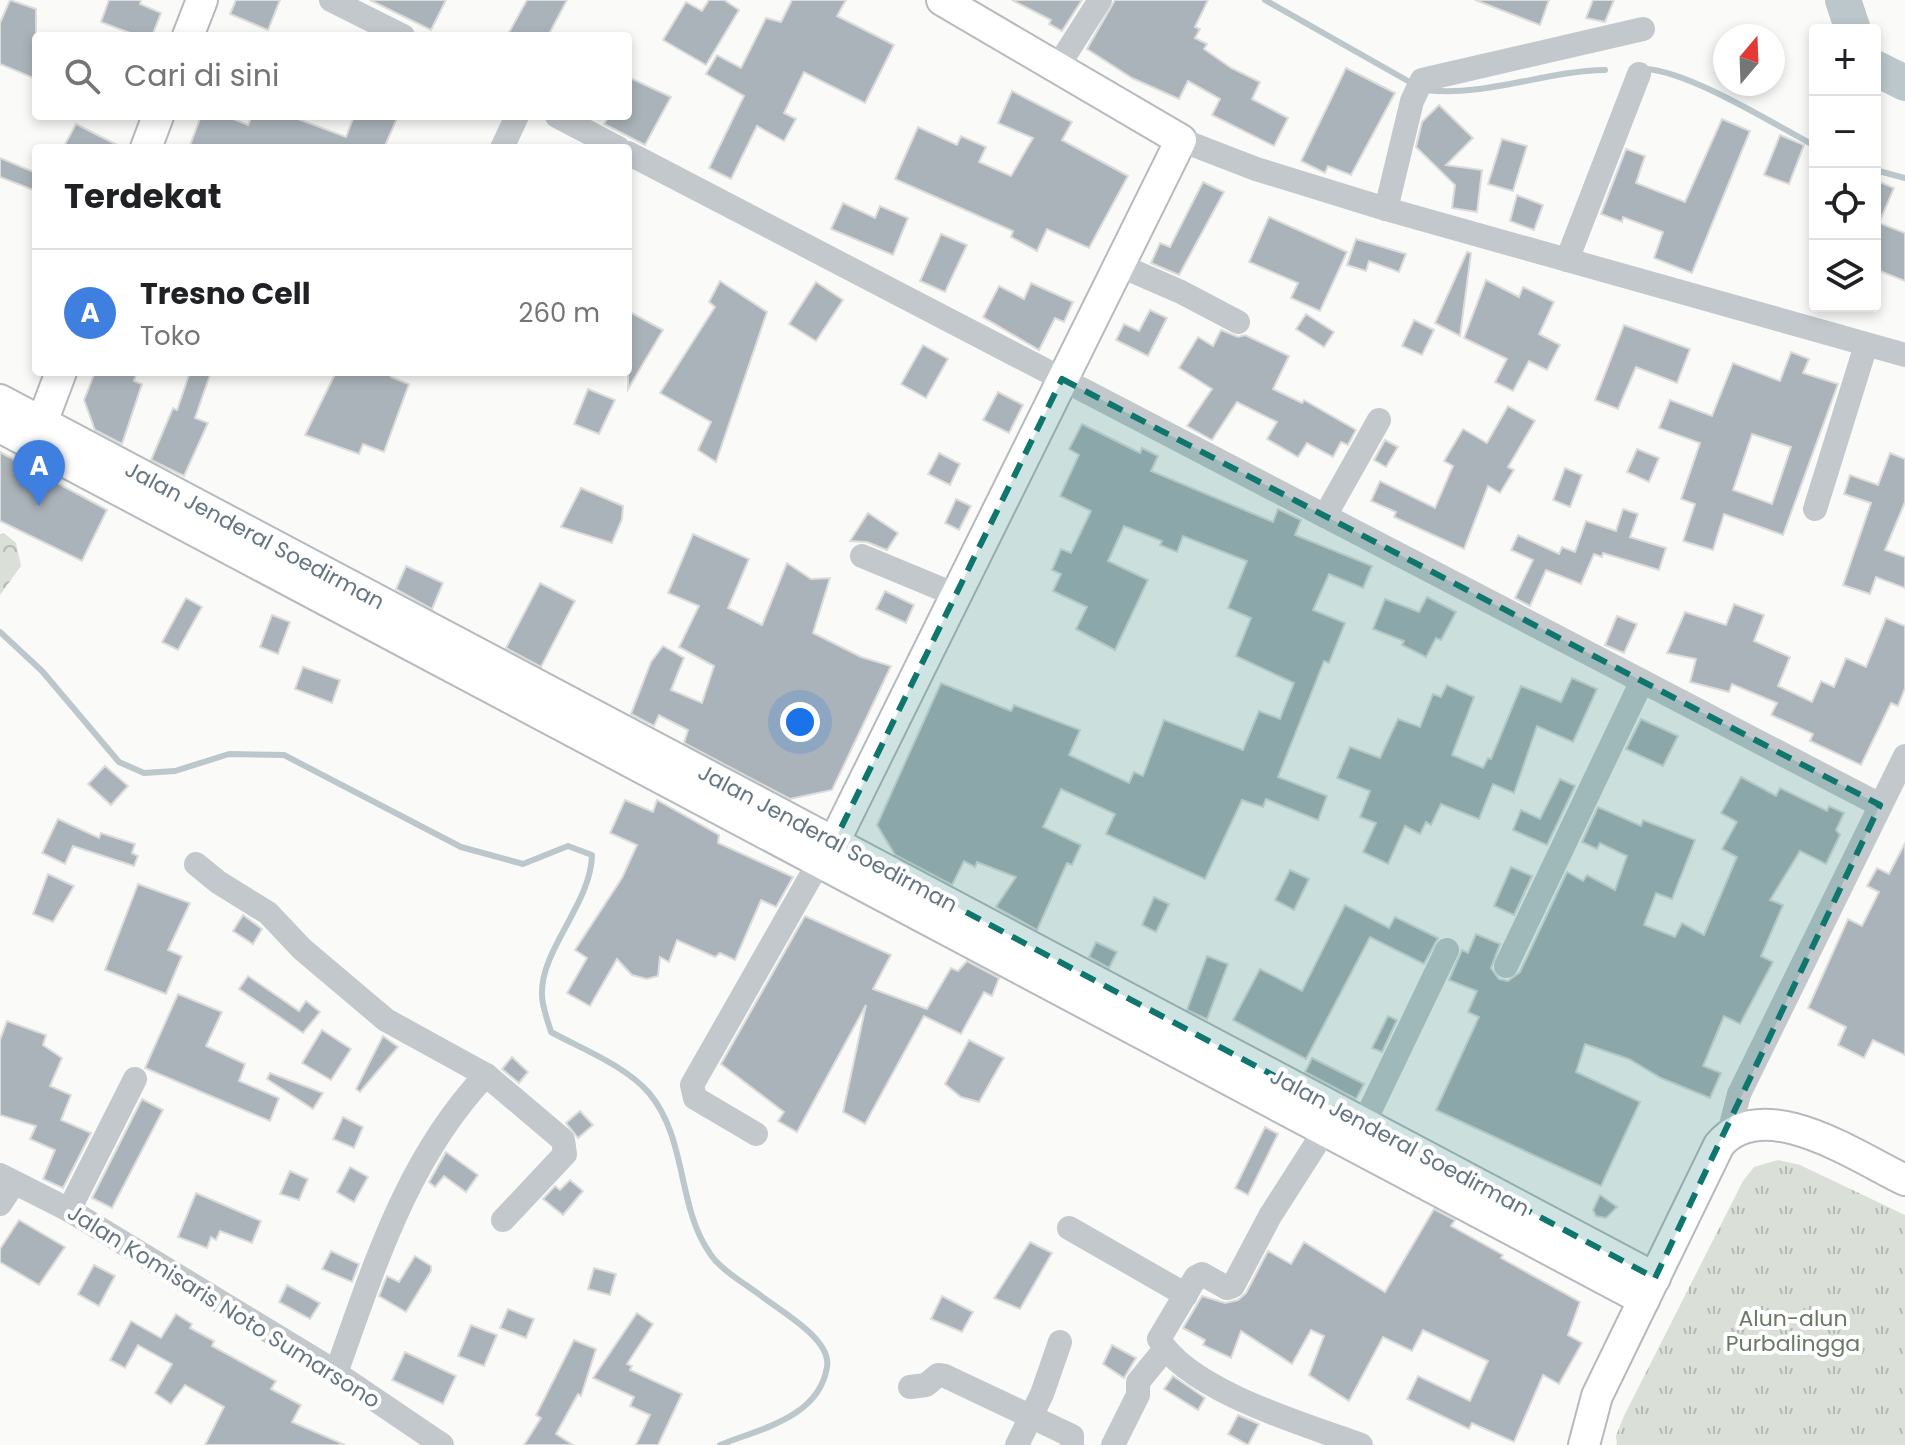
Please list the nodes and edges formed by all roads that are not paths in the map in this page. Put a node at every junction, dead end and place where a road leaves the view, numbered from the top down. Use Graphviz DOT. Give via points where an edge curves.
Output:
graph roads {
  1 [pos="202,0"];
  2 [pos="331,0"];
  3 [pos="942,0"];
  4 [pos="1100,0"];
  5 [pos="1643,29"];
  6 [pos="190,32"];
  7 [pos="395,32"];
  8 [pos="1058,66"];
  9 [pos="1639,74"];
  10 [pos="156,120"];
  11 [pos="515,120"];
  12 [pos="565,120"];
  13 [pos="1181,140"];
  14 [pos="148,144"];
  15 [pos="504,144"];
  16 [pos="610,144"];
  17 [pos="632,155"];
  18 [pos="1386,209"];
  19 [pos="1567,260"];
  20 [pos="1119,265"];
  21 [pos="1238,322"];
  22 [pos="1866,345"];
  23 [pos="1905,355"];
  24 [pos="59,376"];
  25 [pos="1062,379"];
  26 [pos="0,400"];
  27 [pos="1379,420"];
  28 [pos="0,427"];
  29 [pos="38,433"];
  30 [pos="1815,509"];
  31 [pos="1325,516"];
  32 [pos="862,556"];
  33 [pos="956,595"];
  34 [pos="1642,681"];
  35 [pos="1905,756"];
  36 [pos="1880,805"];
  37 [pos="827,852"];
  38 [pos="196,864"];
  39 [pos="1447,950"];
  40 [pos="1506,966"];
  41 [pos="486,1075"];
  42 [pos="135,1079"];
  43 [pos="1364,1123"];
  44 [pos="1325,1130"];
  45 [pos="1729,1133"];
  46 [pos="756,1134"];
  47 [pos="7,1179"];
  48 [pos="1905,1180"];
  49 [pos="0,1204"];
  50 [pos="69,1210"];
  51 [pos="503,1220"];
  52 [pos="1069,1228"];
  53 [pos="1649,1289"];
  54 [pos="1186,1295"];
  55 [pos="1060,1342"];
  56 [pos="1165,1349"];
  57 [pos="336,1373"];
  58 [pos="910,1387"];
  59 [pos="1031,1416"];
  60 [pos="442,1445"];
  61 [pos="1017,1445"];
  62 [pos="1072,1445"];
  63 [pos="1113,1445"];
  64 [pos="1361,1445"];
  65 [pos="1584,1445"];
  1 -- 6 [label="main road"];
  2 -- 7 [label="street"];
  3 -- 8 [label="main road"];
  4 -- 8 [label="street"];
  5 -- 18 [label="street" via="1426,78 1416,92"];
  8 -- 13 [label="main road"];
  9 -- 19 [label="street"];
  10 -- 14 [label="main road"];
  11 -- 15 [label="street"];
  12 -- 16 [label="street"];
  13 -- 18 [label="street"];
  13 -- 20 [label="main road"];
  17 -- 25 [label="street"];
  18 -- 19 [label="street"];
  19 -- 22 [label="street"];
  20 -- 21 [label="street"];
  20 -- 25 [label="main road"];
  22 -- 23 [label="street"];
  22 -- 30 [label="street"];
  24 -- 29 [label="main road"];
  25 -- 31 [label="street"];
  25 -- 33 [label="main road"];
  26 -- 29 [label="main road, Jalan Jenderal Soedirman"];
  27 -- 31 [label="street"];
  28 -- 29 [label="main road, Jalan Jenderal Soedirman"];
  29 -- 37 [label="main road, Jalan Jenderal Soedirman"];
  31 -- 34 [label="street"];
  32 -- 33 [label="street"];
  33 -- 37 [label="main road"];
  34 -- 36 [label="street"];
  34 -- 40 [label="street"];
  35 -- 36 [label="street"];
  36 -- 45 [label="street" via="1739,1094"];
  37 -- 43 [label="main road, Jalan Jenderal Soedirman"];
  37 -- 44 [label="main road, Jalan Jenderal Soedirman"];
  37 -- 46 [label="street" via="692,1085 695,1098"];
  38 -- 41 [label="street" via="268,913 386,1020"];
  39 -- 43 [label="street"];
  41 -- 51 [label="street" via="566,1146 565,1154"];
  41 -- 57 [label="street" via="454,1108 404,1195"];
  42 -- 50 [label="street"];
  43 -- 53 [label="main road, Jalan Jenderal Soedirman"];
  44 -- 53 [label="main road, Jalan Jenderal Soedirman"];
  44 -- 54 [label="street" via="1233,1286 1227,1288 1202,1274"];
  45 -- 48 [label="main road" via="1765,1123 1794,1127"];
  45 -- 53 [label="main road"];
  47 -- 49 [label="street"];
  47 -- 50 [label="street, Jalan Komisaris Noto Sumarsono"];
  50 -- 57 [label="street, Jalan Komisaris Noto Sumarsono"];
  52 -- 54 [label="street"];
  53 -- 65 [label="main road" via="1597,1396"];
  54 -- 56 [label="street" via="1160,1336"];
  55 -- 59 [label="street"];
  56 -- 63 [label="street" via="1138,1382 1138,1395"];
  56 -- 64 [label="street" via="1233,1395"];
  57 -- 60 [label="street, Jalan Komisaris Noto Sumarsono"];
  58 -- 59 [label="street" via="926,1385 941,1374"];
  59 -- 61 [label="street"];
  59 -- 62 [label="street" via="1072,1436"];
}
